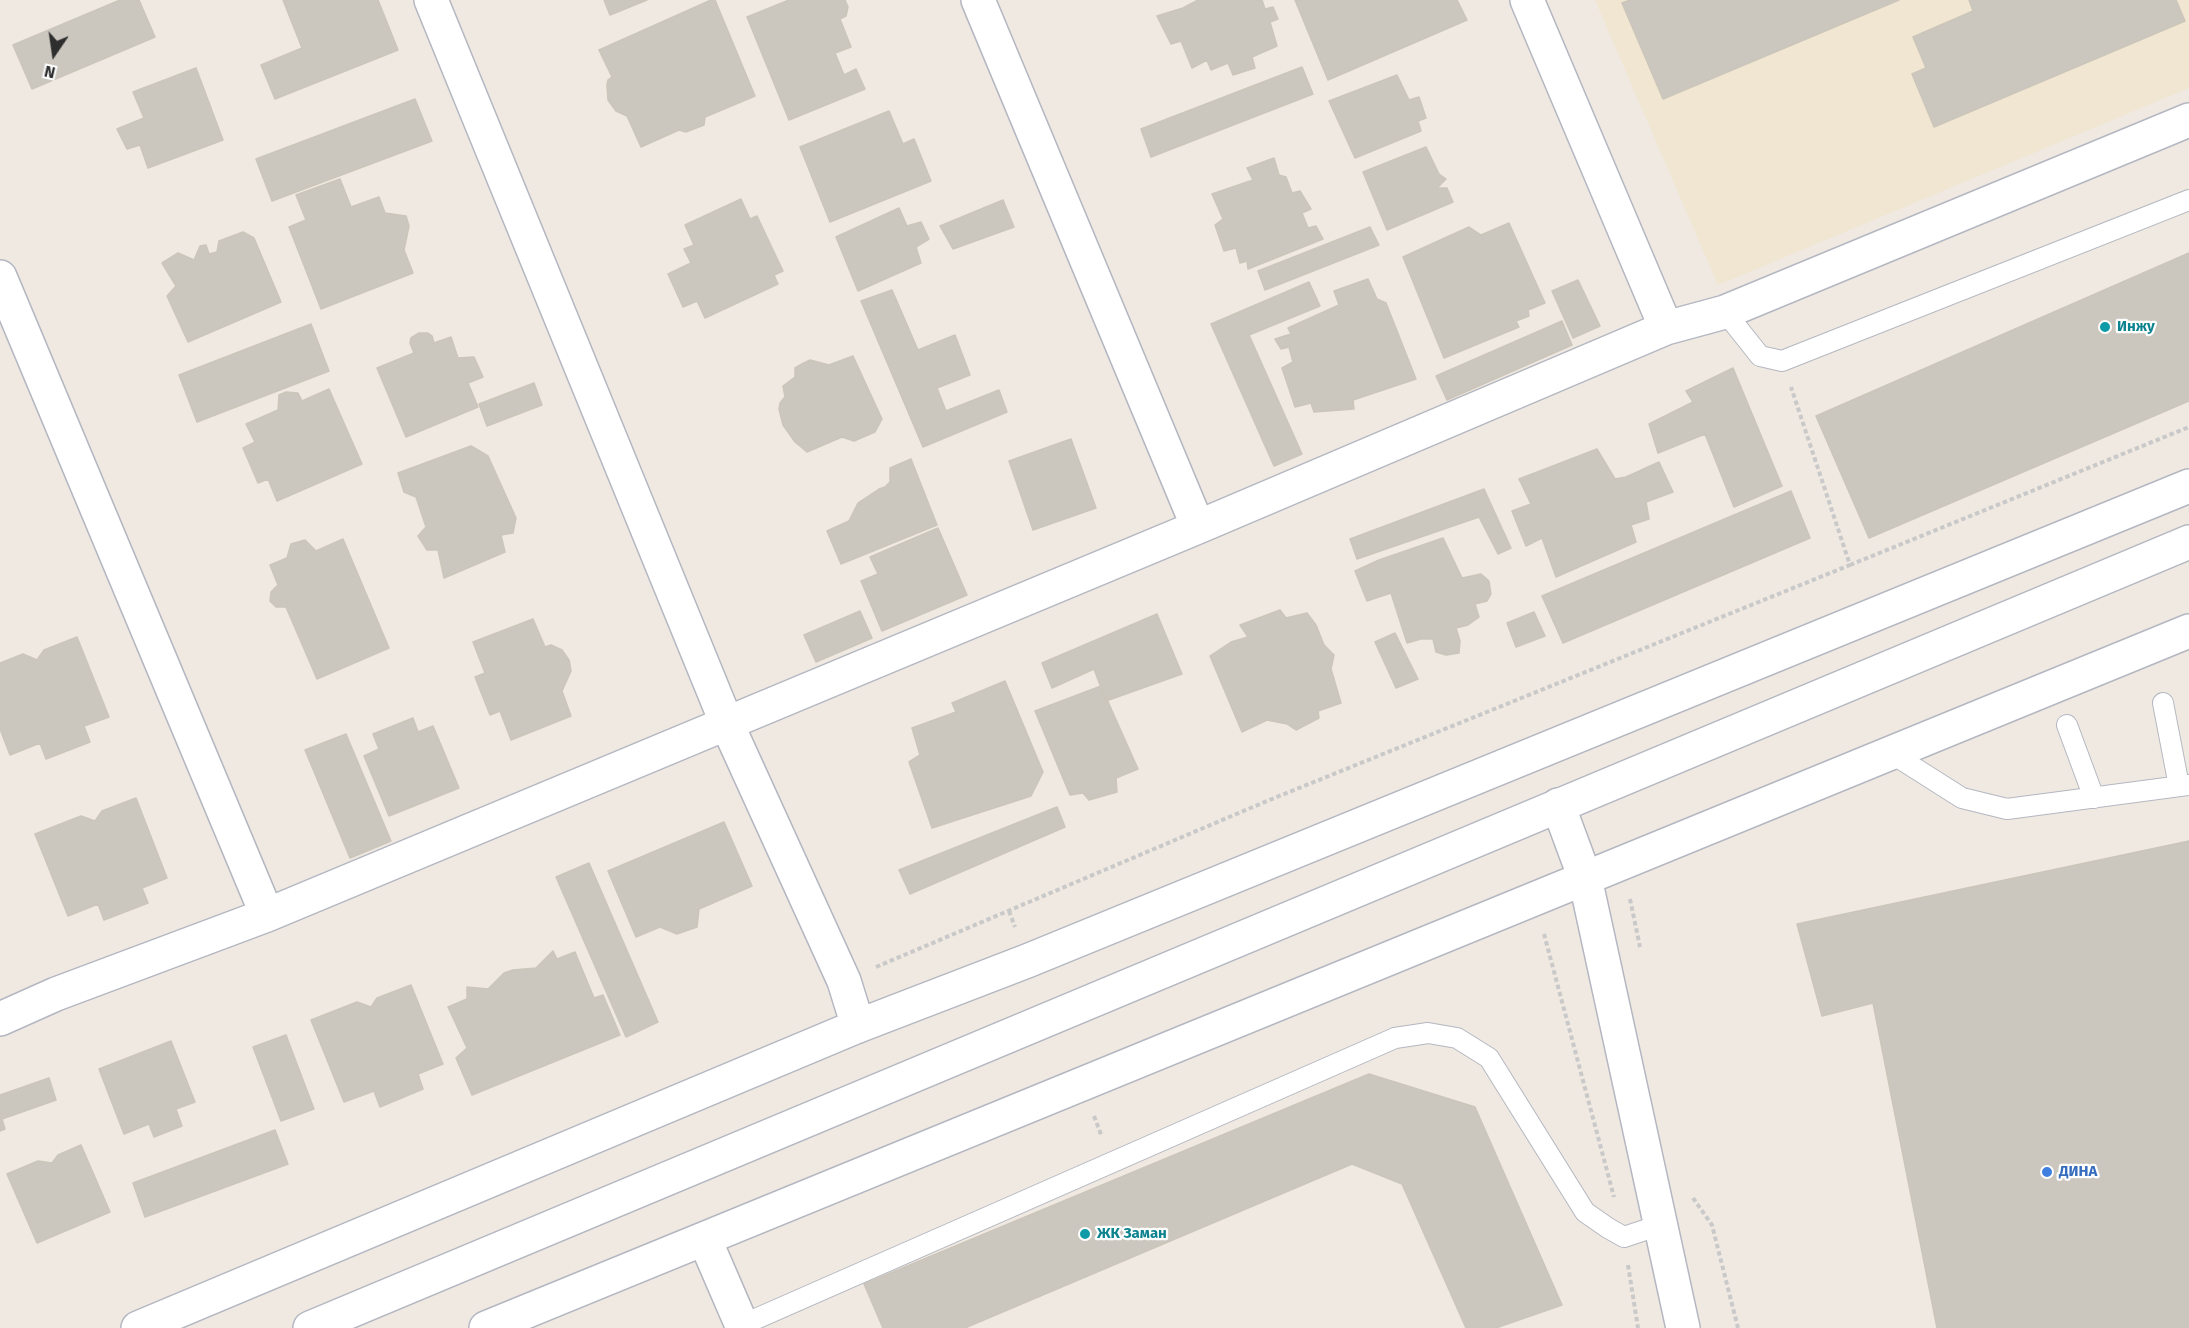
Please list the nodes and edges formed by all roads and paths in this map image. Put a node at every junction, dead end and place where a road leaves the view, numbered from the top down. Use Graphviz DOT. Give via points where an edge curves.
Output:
graph roads {
  1 [pos="431,0"];
  2 [pos="978,0"];
  3 [pos="1527,0"];
  4 [pos="2189,120"];
  5 [pos="2189,200"];
  6 [pos="0,277"];
  7 [pos="1725,312"];
  8 [pos="1666,328"];
  9 [pos="1782,361"];
  10 [pos="2189,427"];
  11 [pos="2189,486"];
  12 [pos="1198,527"];
  13 [pos="2189,542"];
  14 [pos="1850,565"];
  15 [pos="2189,631"];
  16 [pos="2163,703"];
  17 [pos="727,724"];
  18 [pos="2067,725"];
  19 [pos="1891,753"];
  20 [pos="2184,786"];
  21 [pos="2094,798"];
  22 [pos="1558,805"];
  23 [pos="1622,863"];
  24 [pos="1585,878"];
  25 [pos="1535,899"];
  26 [pos="267,915"];
  27 [pos="1641,954"];
  28 [pos="844,981"];
  29 [pos="0,1018"];
  30 [pos="858,1026"];
  31 [pos="1081,1085"];
  32 [pos="1112,1163"];
  33 [pos="1692,1196"];
  34 [pos="1660,1224"];
  35 [pos="1624,1237"];
  36 [pos="705,1240"];
  37 [pos="743,1327"];
  38 [pos="138,1328"];
  39 [pos="310,1328"];
  40 [pos="486,1328"];
  41 [pos="1638,1328"];
  42 [pos="1683,1328"];
  43 [pos="1738,1328"];
  1 -- 17 [label="street"];
  2 -- 12 [label="street"];
  3 -- 8 [label="street"];
  4 -- 7 [label="street"];
  5 -- 9 [label="lane"];
  6 -- 26 [label="street"];
  7 -- 8 [label="street"];
  7 -- 9 [label="lane" via="1760,356"];
  8 -- 12 [label="street"];
  9 -- 14 [label="path"];
  10 -- 14 [label="path"];
  11 -- 30 [label="street" via="1038,957"];
  12 -- 17 [label="street"];
  13 -- 22 [label="street"];
  14 -- 28 [label="path" via="1267,801"];
  15 -- 19 [label="street"];
  16 -- 20 [label="lane"];
  17 -- 26 [label="street"];
  17 -- 28 [label="street"];
  18 -- 21 [label="lane"];
  19 -- 21 [label="lane" via="1962,798 2007,809"];
  19 -- 23 [label="street"];
  20 -- 21 [label="lane"];
  22 -- 24 [label="street"];
  22 -- 39 [label="street"];
  23 -- 24 [label="street"];
  23 -- 27 [label="path"];
  24 -- 25 [label="street"];
  24 -- 34 [label="street"];
  25 -- 31 [label="street"];
  25 -- 35 [label="path"];
  26 -- 29 [label="street"];
  28 -- 30 [label="street"];
  30 -- 38 [label="street"];
  31 -- 32 [label="path"];
  31 -- 36 [label="street"];
  32 -- 35 [label="lane" via="1395,1038 1428,1033 1457,1038 1489,1058 1586,1212"];
  32 -- 37 [label="lane"];
  33 -- 43 [label="path" via="1712,1225"];
  34 -- 35 [label="lane"];
  34 -- 42 [label="street"];
  35 -- 41 [label="path"];
  36 -- 37 [label="street"];
  36 -- 40 [label="street"];
}
